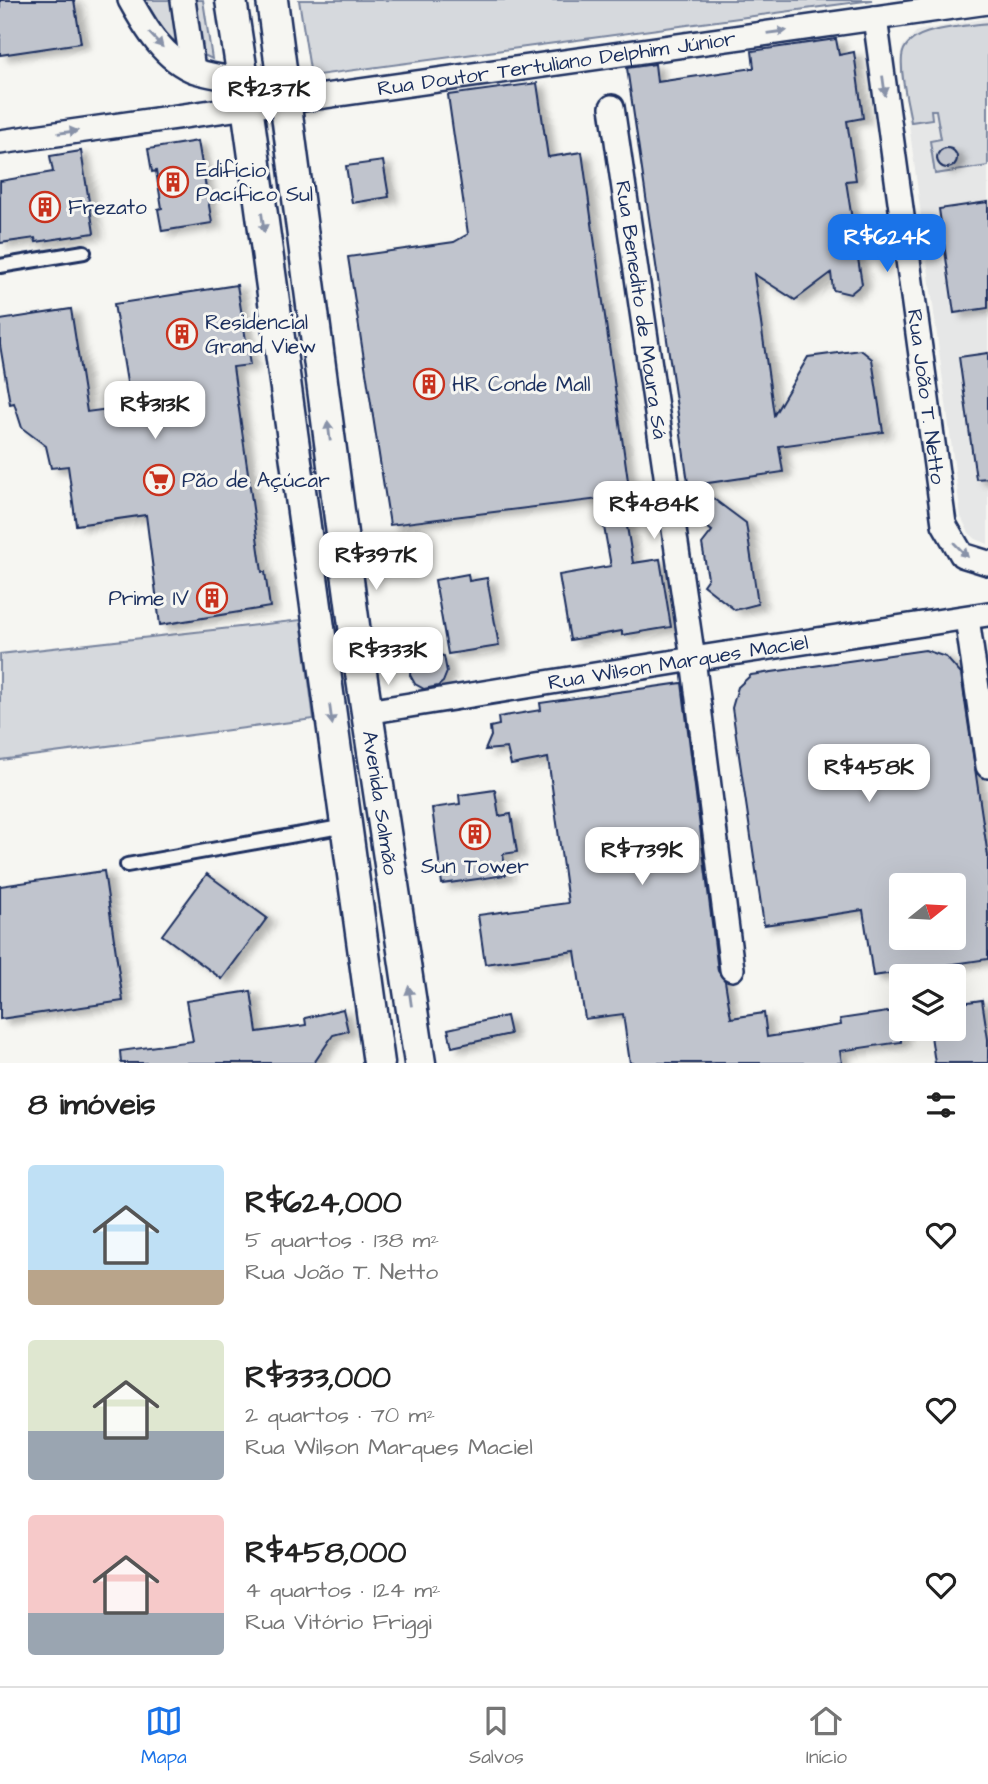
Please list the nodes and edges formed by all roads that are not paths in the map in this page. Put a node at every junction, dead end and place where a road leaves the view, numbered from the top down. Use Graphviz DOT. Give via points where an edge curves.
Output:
graph roads {
  1 [pos="130,0"];
  2 [pos="183,0"];
  3 [pos="231,0"];
  4 [pos="272,0"];
  5 [pos="988,2"];
  6 [pos="875,18"];
  7 [pos="193,70"];
  8 [pos="245,94"];
  9 [pos="286,102"];
  10 [pos="612,107"];
  11 [pos="0,142"];
  12 [pos="84,252"];
  13 [pos="0,266"];
  14 [pos="988,563"];
  15 [pos="978,616"];
  16 [pos="318,618"];
  17 [pos="355,633"];
  18 [pos="693,659"];
  19 [pos="367,712"];
  20 [pos="988,766"];
  21 [pos="346,826"];
  22 [pos="127,864"];
  23 [pos="733,969"];
  24 [pos="379,1063"];
  25 [pos="420,1063"];
  1 -- 7 [label="street, one-way" via="149,32"];
  2 -- 7 [label="street"];
  3 -- 8 [label="street, Avenida Salmão"];
  4 -- 9 [label="street, Avenida Salmão"];
  5 -- 6 [label="street, Rua Doutor Tertuliano Delphim Júnior"];
  9 -- 6 [label="street, Rua Doutor Tertuliano Delphim Júnior, one-way"];
  6 -- 14 [label="street, Rua João T. Netto, one-way" via="944,524 962,555"];
  7 -- 8 [label="street"];
  8 -- 9 [label="street, Rua Doutor Tertuliano Delphim Júnior"];
  11 -- 8 [label="street, Rua Doutor Tertuliano Delphim Júnior, one-way"];
  8 -- 16 [label="street, Avenida Salmão, one-way"];
  17 -- 9 [label="street, Avenida Salmão, one-way"];
  10 -- 18 [label="street, Rua Benedito de Moura Sá"];
  12 -- 13 [label="lane"];
  15 -- 18 [label="street, Rua Wilson Marques Maciel"];
  15 -- 20 [label="street"];
  16 -- 17 [label="street"];
  16 -- 21 [label="street, Avenida Salmão, one-way"];
  17 -- 19 [label="street, Avenida Salmão"];
  18 -- 19 [label="street, Rua Wilson Marques Maciel"];
  18 -- 23 [label="street, Rua Benedito de Moura Sá"];
  25 -- 19 [label="street, Avenida Salmão, one-way"];
  21 -- 22 [label="lane"];
  21 -- 24 [label="street, Avenida Salmão"];
}
